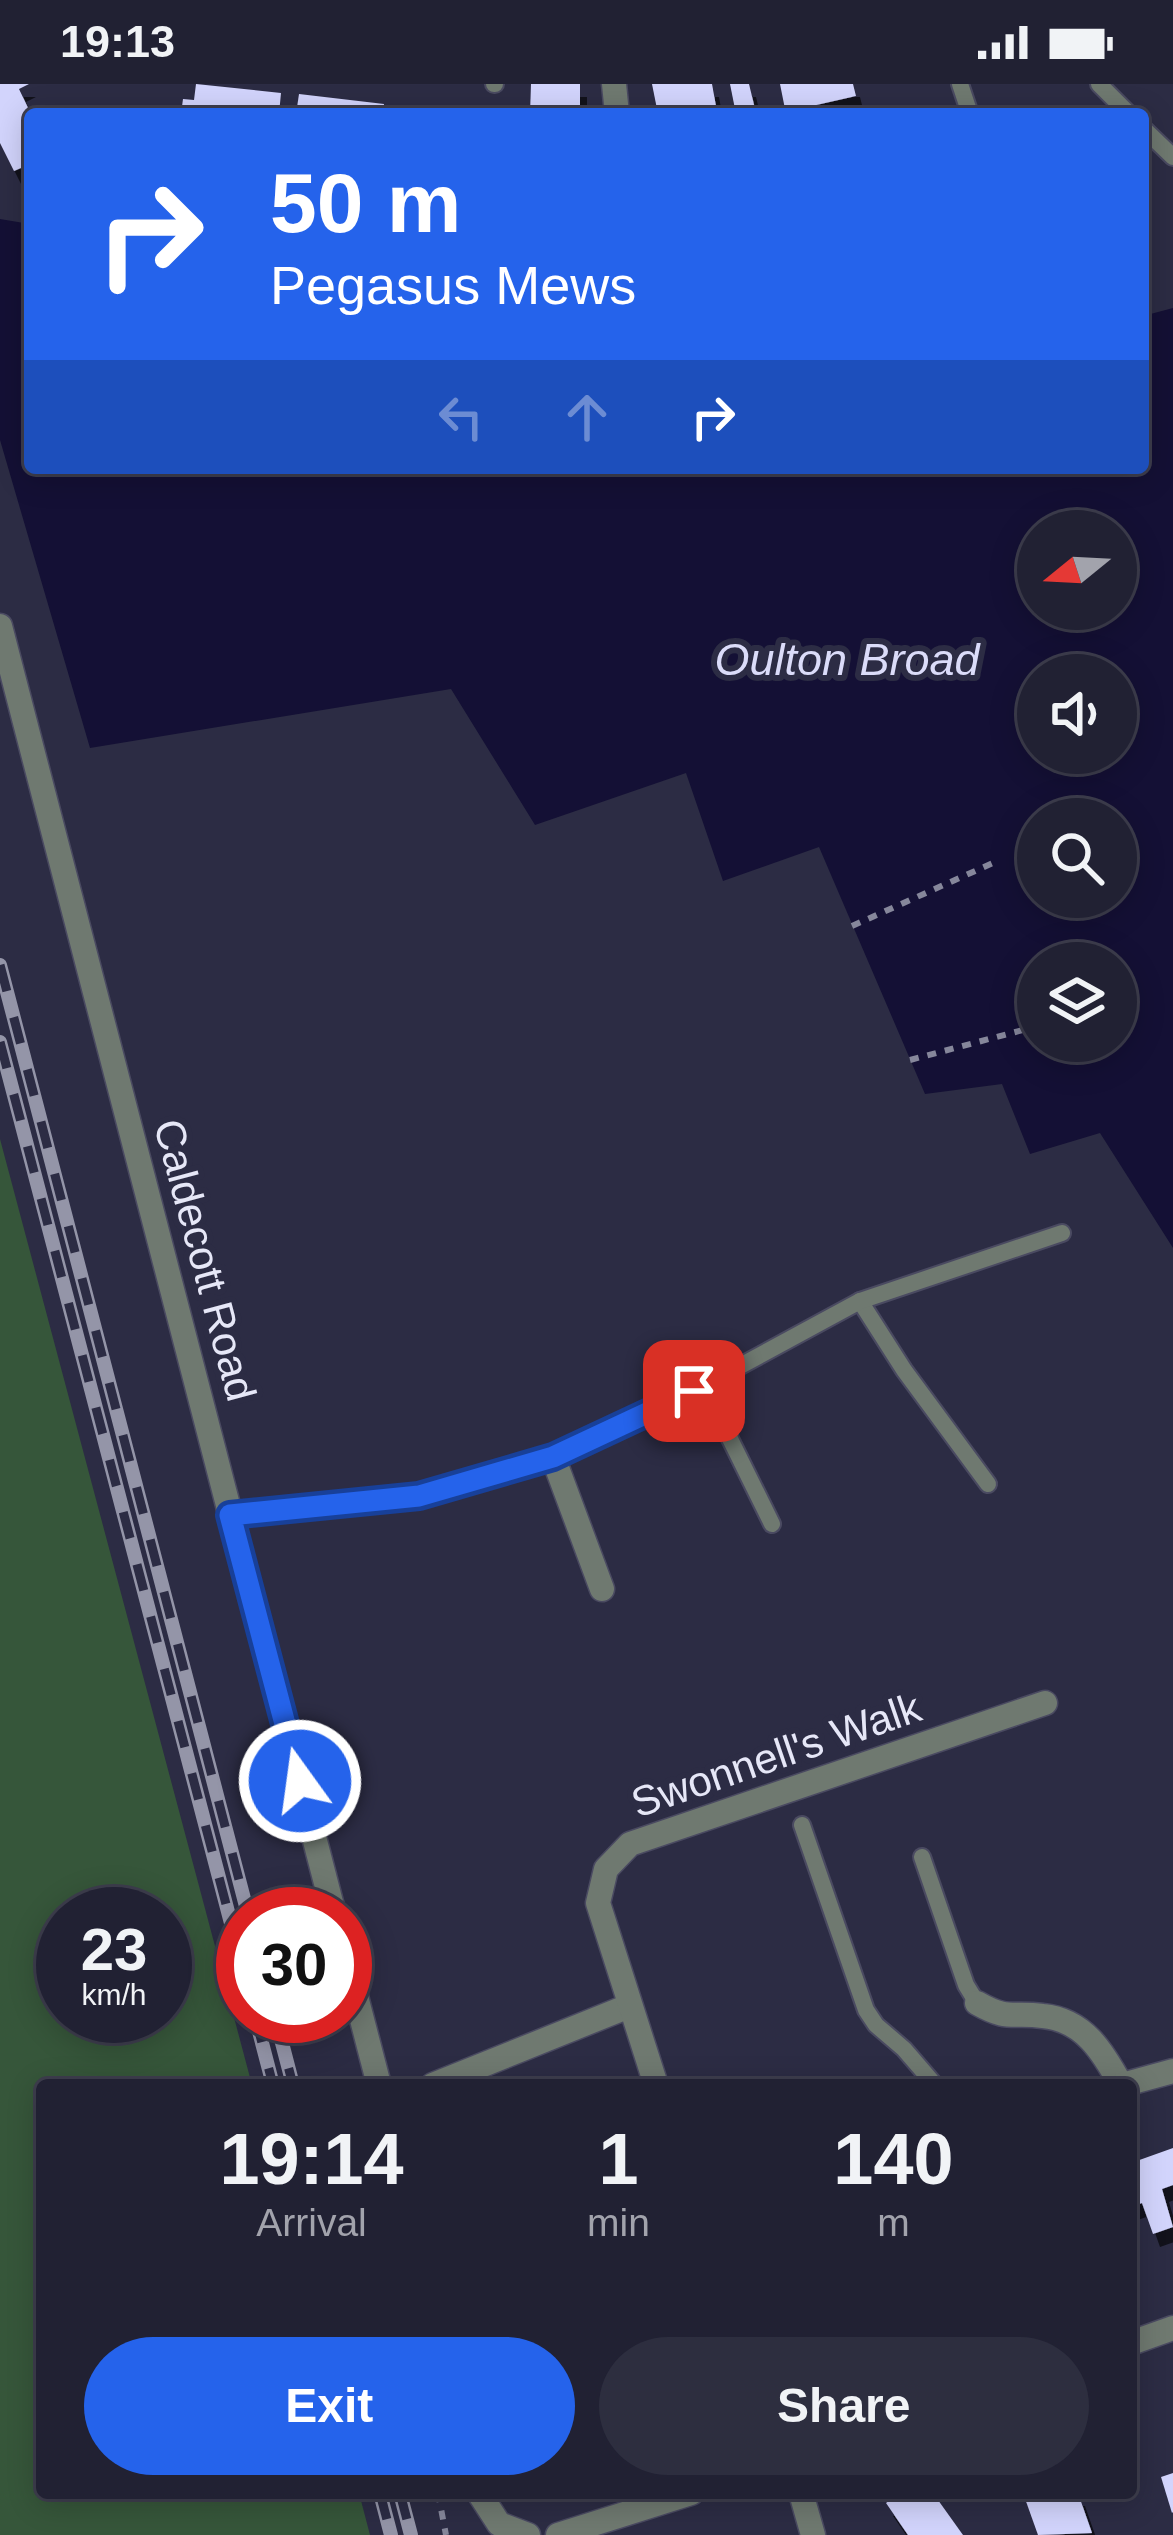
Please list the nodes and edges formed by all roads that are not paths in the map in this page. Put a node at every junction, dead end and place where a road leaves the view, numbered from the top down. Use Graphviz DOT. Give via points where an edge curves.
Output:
graph roads {
  1 [pos="1099,84"];
  2 [pos="1123,108"];
  3 [pos="1149,134"];
  4 [pos="1173,157"];
  5 [pos="0,626"];
  6 [pos="1062,1233"];
  7 [pos="860,1300"];
  8 [pos="699,1388"];
  9 [pos="553,1457"];
  10 [pos="988,1484"];
  11 [pos="230,1515"];
  12 [pos="772,1524"];
  13 [pos="602,1589"];
  14 [pos="1045,1703"];
  15 [pos="802,1825"];
  16 [pos="922,1857"];
  17 [pos="327,1887"];
  18 [pos="977,2002"];
  19 [pos="629,2006"];
  20 [pos="368,2043"];
  21 [pos="1173,2071"];
  22 [pos="377,2079"];
  23 [pos="448,2079"];
  24 [pos="654,2079"];
  25 [pos="930,2079"];
  26 [pos="1119,2079"];
  27 [pos="1137,2081"];
  28 [pos="1173,2328"];
  29 [pos="1137,2341"];
  30 [pos="482,2499"];
  31 [pos="672,2499"];
  32 [pos="803,2499"];
  33 [pos="528,2535"];
  34 [pos="558,2535"];
  35 [pos="813,2535"];
  1 -- 2 [label="lane"];
  3 -- 4 [label="lane"];
  5 -- 11 [label="street, Caldecott Road"];
  6 -- 7 [label="lane"];
  7 -- 8 [label="lane"];
  7 -- 10 [label="lane"];
  8 -- 9 [label="street"];
  8 -- 12 [label="lane"];
  9 -- 11 [label="street" via="419,1496"];
  9 -- 13 [label="street"];
  11 -- 17 [label="street, Caldecott Road"];
  14 -- 19 [label="street, Swonnell's Walk" via="630,1844 606,1869 598,1903"];
  15 -- 25 [label="lane" via="866,2010"];
  16 -- 18 [label="lane"];
  18 -- 26 [label="street" via="1000,2016 1071,2022"];
  19 -- 23 [label="street"];
  19 -- 24 [label="street, Swonnell's Walk"];
  20 -- 22 [label="street"];
  21 -- 27 [label="street"];
  28 -- 29 [label="street"];
  30 -- 33 [label="street" via="499,2524"];
  31 -- 34 [label="street"];
  32 -- 35 [label="street"];
}
